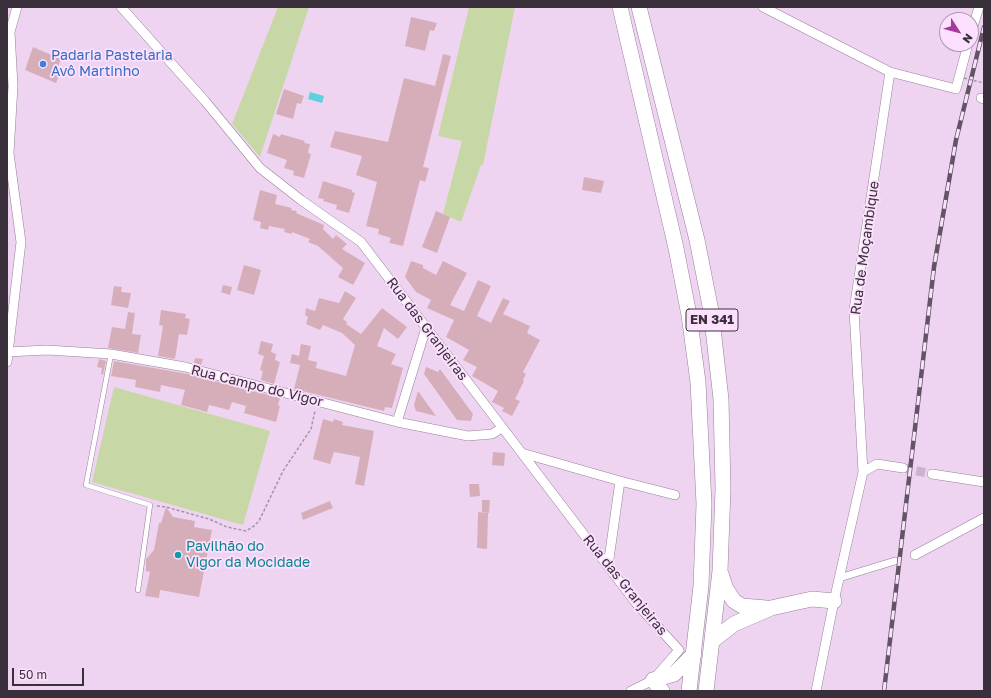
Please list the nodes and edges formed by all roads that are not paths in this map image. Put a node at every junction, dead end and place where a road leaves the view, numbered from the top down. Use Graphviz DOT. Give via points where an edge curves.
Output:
graph roads {
  1 [pos="17,7"];
  2 [pos="121,7"];
  3 [pos="620,7"];
  4 [pos="639,7"];
  5 [pos="763,7"];
  6 [pos="9,51"];
  7 [pos="966,52"];
  8 [pos="890,72"];
  9 [pos="426,328"];
  10 [pos="8,352"];
  11 [pos="111,354"];
  12 [pos="7,362"];
  13 [pos="397,422"];
  14 [pos="502,428"];
  15 [pos="522,453"];
  16 [pos="903,468"];
  17 [pos="864,472"];
  18 [pos="932,474"];
  19 [pos="620,481"];
  20 [pos="984,482"];
  21 [pos="675,495"];
  22 [pos="984,518"];
  23 [pos="915,556"];
  24 [pos="895,561"];
  25 [pos="608,566"];
  26 [pos="720,571"];
  27 [pos="839,578"];
  28 [pos="138,590"];
  29 [pos="834,601"];
  30 [pos="771,608"];
  31 [pos="712,641"];
  32 [pos="694,654"];
  33 [pos="658,686"];
  34 [pos="631,691"];
  35 [pos="689,691"];
  36 [pos="706,691"];
  37 [pos="816,691"];
  1 -- 6 [label="street" via="10,32"];
  2 -- 9 [label="street, Rua das Granjeiras" via="205,100 260,168 361,242"];
  3 -- 32 [label="highway, EN 341" via="676,248 698,382 704,504"];
  4 -- 26 [label="highway, EN 341" via="697,240 711,311 721,399 723,489"];
  5 -- 8 [label="street"];
  6 -- 10 [label="street" via="13,86 9,153 21,242"];
  7 -- 8 [label="street" via="956,89"];
  8 -- 17 [label="street, Rua de Moçambique" via="854,310"];
  9 -- 13 [label="street"];
  9 -- 14 [label="street, Rua das Granjeiras"];
  10 -- 11 [label="street, Rua Campo do Vigor" via="47,350"];
  10 -- 12 [label="street"];
  11 -- 13 [label="street, Rua Campo do Vigor" via="184,367"];
  11 -- 28 [label="lane" via="86,485 150,505"];
  13 -- 14 [label="street, Rua Campo do Vigor" via="468,436 492,434"];
  14 -- 15 [label="street, Rua das Granjeiras"];
  15 -- 19 [label="street"];
  15 -- 25 [label="street, Rua das Granjeiras"];
  16 -- 17 [label="street" via="877,464"];
  17 -- 27 [label="street, Rua de Moçambique"];
  18 -- 20 [label="street"];
  19 -- 21 [label="street"];
  19 -- 25 [label="street"];
  22 -- 23 [label="street"];
  24 -- 27 [label="street"];
  25 -- 33 [label="street, Rua das Granjeiras" via="636,603 679,650"];
  26 -- 30 [label="highway" via="726,589 734,601 752,608"];
  26 -- 31 [label="highway, EN 341"];
  27 -- 29 [label="street, Rua de Moçambique"];
  29 -- 30 [label="highway" via="812,599"];
  29 -- 37 [label="street, Rua de Moçambique"];
  30 -- 31 [label="highway" via="734,624"];
  31 -- 36 [label="highway, EN 341"];
  32 -- 33 [label="highway"];
  32 -- 35 [label="highway, EN 341"];
  33 -- 34 [label="street"];
}
